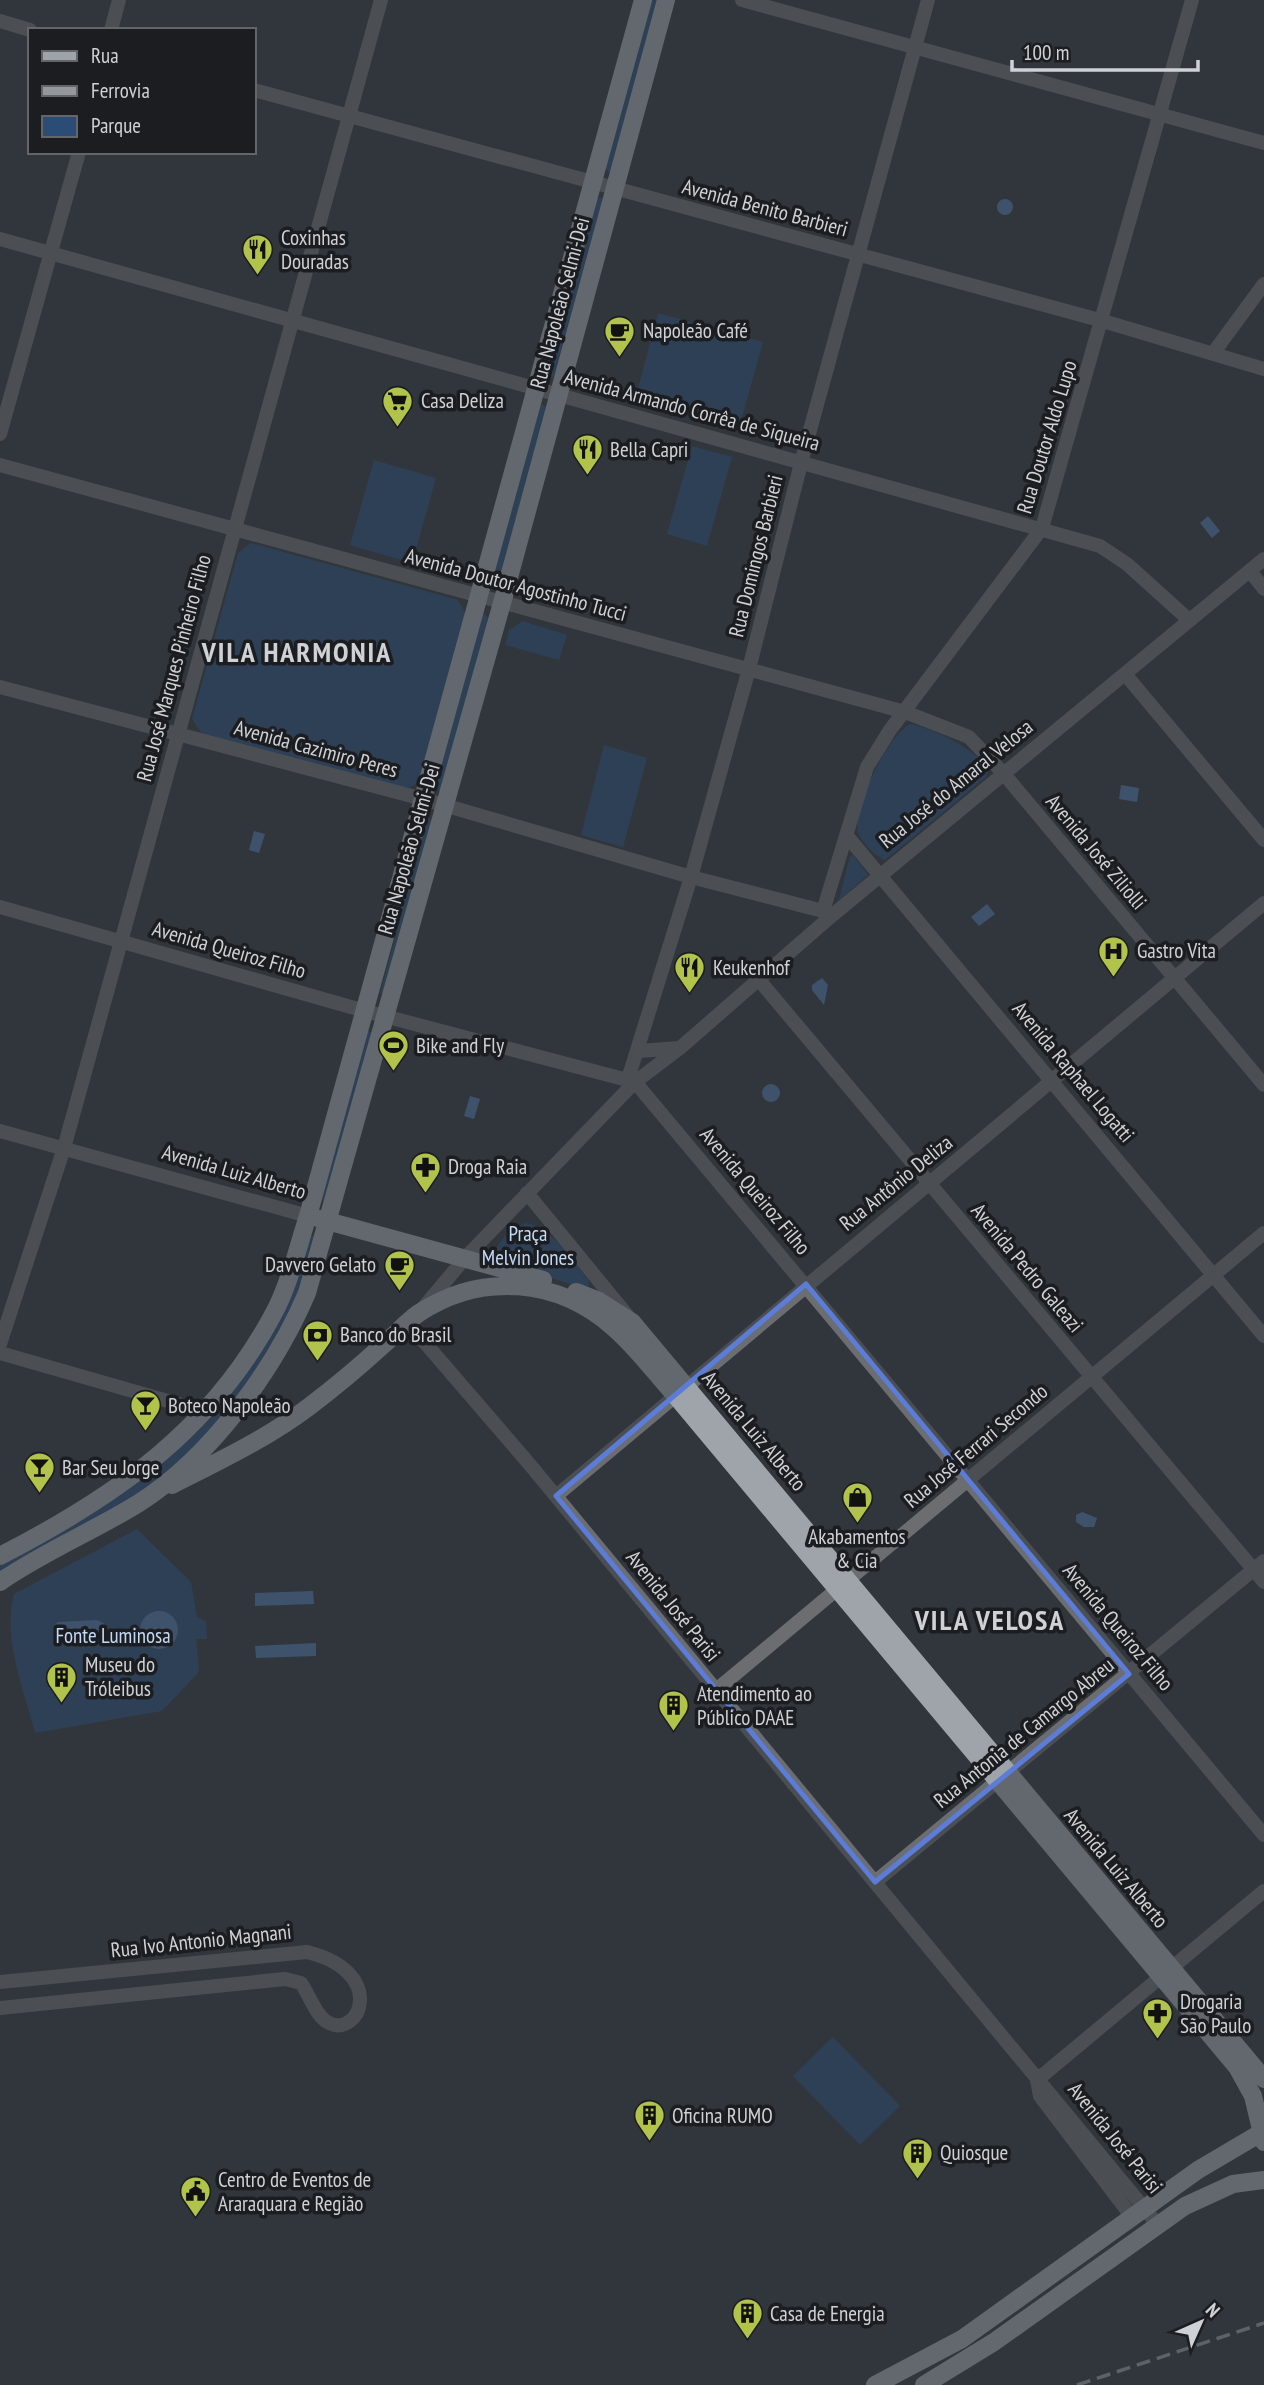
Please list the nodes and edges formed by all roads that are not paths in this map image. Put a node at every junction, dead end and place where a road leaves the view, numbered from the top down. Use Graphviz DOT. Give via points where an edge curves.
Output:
graph roads {
  1 [pos="119,0"];
  2 [pos="381,0"];
  3 [pos="643,0"];
  4 [pos="666,0"];
  5 [pos="742,0"];
  6 [pos="928,0"];
  7 [pos="1192,0"];
  8 [pos="0,21"];
  9 [pos="112,28"];
  10 [pos="28,29"];
  11 [pos="914,48"];
  12 [pos="256,91"];
  13 [pos="1161,115"];
  14 [pos="349,116"];
  15 [pos="1264,144"];
  16 [pos="78,154"];
  17 [pos="592,184"];
  18 [pos="614,190"];
  19 [pos="0,239"];
  20 [pos="53,253"];
  21 [pos="858,254"];
  22 [pos="1264,284"];
  23 [pos="294,321"];
  24 [pos="1103,321"];
  25 [pos="1214,352"];
  26 [pos="1264,369"];
  27 [pos="536,389"];
  28 [pos="557,396"];
  29 [pos="0,434"];
  30 [pos="802,463"];
  31 [pos="0,465"];
  32 [pos="1042,528"];
  33 [pos="233,530"];
  34 [pos="1264,559"];
  35 [pos="1250,571"];
  36 [pos="1264,589"];
  37 [pos="478,596"];
  38 [pos="502,603"];
  39 [pos="1188,619"];
  40 [pos="749,669"];
  41 [pos="1125,674"];
  42 [pos="0,687"];
  43 [pos="905,712"];
  44 [pos="178,736"];
  45 [pos="1004,774"];
  46 [pos="423,799"];
  47 [pos="445,807"];
  48 [pos="847,836"];
  49 [pos="1264,841"];
  50 [pos="881,875"];
  51 [pos="691,877"];
  52 [pos="1264,903"];
  53 [pos="0,907"];
  54 [pos="826,914"];
  55 [pos="121,942"];
  56 [pos="1174,978"];
  57 [pos="760,980"];
  58 [pos="365,1011"];
  59 [pos="386,1016"];
  60 [pos="680,1048"];
  61 [pos="639,1051"];
  62 [pos="631,1081"];
  63 [pos="1053,1081"];
  64 [pos="1264,1085"];
  65 [pos="0,1131"];
  66 [pos="64,1148"];
  67 [pos="929,1184"];
  68 [pos="527,1193"];
  69 [pos="309,1216"];
  70 [pos="329,1221"];
  71 [pos="1264,1233"];
  72 [pos="465,1258"];
  73 [pos="1213,1275"];
  74 [pos="806,1284"];
  75 [pos="465,1291"];
  76 [pos="413,1318"];
  77 [pos="632,1322"];
  78 [pos="1264,1336"];
  79 [pos="0,1344"];
  80 [pos="0,1353"];
  81 [pos="1091,1377"];
  82 [pos="680,1390"];
  83 [pos="206,1412"];
  84 [pos="968,1480"];
  85 [pos="556,1496"];
  86 [pos="141,1501"];
  87 [pos="0,1556"];
  88 [pos="1259,1565"];
  89 [pos="0,1582"];
  90 [pos="1264,1582"];
  91 [pos="843,1583"];
  92 [pos="1129,1674"];
  93 [pos="715,1691"];
  94 [pos="1002,1779"];
  95 [pos="1264,1835"];
  96 [pos="875,1882"];
  97 [pos="1264,1891"];
  98 [pos="1165,1972"];
  99 [pos="0,1982"];
  100 [pos="0,2008"];
  101 [pos="1264,2079"];
  102 [pos="1037,2080"];
  103 [pos="1263,2135"];
  104 [pos="1264,2180"];
  105 [pos="1138,2212"];
  106 [pos="1158,2225"];
  107 [pos="875,2385"];
  108 [pos="924,2385"];
  1 -- 9 [label="street"];
  2 -- 14 [label="street, Rua José Marques Pinheiro Filho"];
  3 -- 17 [label="main road, Rua Napoleão Selmi-Dei"];
  4 -- 18 [label="main road, Rua Napoleão Selmi-Dei"];
  5 -- 11 [label="street"];
  6 -- 11 [label="street, Rua Domingos Barbieri"];
  7 -- 13 [label="street, Rua Doutor Aldo Lupo"];
  8 -- 10 [label="street"];
  11 -- 13 [label="street"];
  11 -- 21 [label="street, Rua Domingos Barbieri"];
  12 -- 14 [label="street, Avenida Benito Barbieri"];
  13 -- 15 [label="street"];
  13 -- 24 [label="street, Rua Doutor Aldo Lupo"];
  14 -- 17 [label="street, Avenida Benito Barbieri"];
  14 -- 23 [label="street, Rua José Marques Pinheiro Filho"];
  16 -- 20 [label="street"];
  17 -- 18 [label="street, Avenida Benito Barbieri"];
  17 -- 27 [label="main road, Rua Napoleão Selmi-Dei"];
  18 -- 21 [label="street, Avenida Benito Barbieri"];
  18 -- 28 [label="main road, Rua Napoleão Selmi-Dei"];
  19 -- 20 [label="street, Avenida Armando Corrêa de Siqueira"];
  20 -- 23 [label="street, Avenida Armando Corrêa de Siqueira"];
  20 -- 29 [label="street"];
  21 -- 24 [label="street, Avenida Benito Barbieri"];
  21 -- 30 [label="street, Rua Domingos Barbieri"];
  22 -- 25 [label="street"];
  23 -- 27 [label="street, Avenida Armando Corrêa de Siqueira"];
  23 -- 33 [label="street, Rua José Marques Pinheiro Filho"];
  24 -- 25 [label="street, Avenida Benito Barbieri"];
  24 -- 32 [label="street, Rua Doutor Aldo Lupo"];
  25 -- 26 [label="street, Avenida Benito Barbieri"];
  27 -- 28 [label="street, Avenida Armando Corrêa de Siqueira"];
  27 -- 37 [label="main road, Rua Napoleão Selmi-Dei"];
  28 -- 30 [label="street, Avenida Armando Corrêa de Siqueira"];
  28 -- 38 [label="main road, Rua Napoleão Selmi-Dei"];
  30 -- 32 [label="street, Avenida Armando Corrêa de Siqueira"];
  30 -- 40 [label="street, Rua Domingos Barbieri"];
  31 -- 33 [label="street, Avenida Doutor Agostinho Tucci"];
  32 -- 39 [label="street, Avenida Armando Corrêa de Siqueira" via="1100,546"];
  32 -- 43 [label="street, Rua Doutor Aldo Lupo"];
  33 -- 37 [label="street, Avenida Doutor Agostinho Tucci"];
  33 -- 44 [label="street, Rua José Marques Pinheiro Filho"];
  34 -- 35 [label="street, Rua José do Amaral Velosa"];
  35 -- 36 [label="street"];
  35 -- 39 [label="street, Rua José do Amaral Velosa"];
  37 -- 38 [label="street, Avenida Doutor Agostinho Tucci"];
  37 -- 46 [label="main road, Rua Napoleão Selmi-Dei"];
  38 -- 40 [label="street, Avenida Doutor Agostinho Tucci"];
  38 -- 47 [label="main road, Rua Napoleão Selmi-Dei"];
  39 -- 41 [label="street, Rua José do Amaral Velosa"];
  40 -- 43 [label="street, Avenida Doutor Agostinho Tucci"];
  40 -- 51 [label="street, Rua Domingos Barbieri"];
  41 -- 45 [label="street, Rua José do Amaral Velosa"];
  41 -- 49 [label="street"];
  42 -- 44 [label="street, Avenida Cazimiro Peres"];
  43 -- 45 [label="street, Avenida Doutor Agostinho Tucci" via="969,737"];
  43 -- 48 [label="street, Rua Doutor Aldo Lupo" via="867,767"];
  44 -- 46 [label="street, Avenida Cazimiro Peres"];
  44 -- 55 [label="street, Rua José Marques Pinheiro Filho"];
  45 -- 50 [label="street, Rua José do Amaral Velosa"];
  45 -- 56 [label="street, Avenida José Ziliolli"];
  46 -- 47 [label="street, Avenida Cazimiro Peres"];
  46 -- 58 [label="main road, Rua Napoleão Selmi-Dei"];
  47 -- 51 [label="street, Avenida Cazimiro Peres"];
  47 -- 59 [label="main road, Rua Napoleão Selmi-Dei"];
  48 -- 50 [label="street, Avenida Raphael Logatti"];
  48 -- 54 [label="street, Rua Doutor Aldo Lupo"];
  50 -- 54 [label="street, Rua José do Amaral Velosa"];
  50 -- 63 [label="street, Avenida Raphael Logatti"];
  51 -- 54 [label="street, Avenida Cazimiro Peres"];
  51 -- 61 [label="street, Rua Domingos Barbieri"];
  52 -- 56 [label="street, Rua Antônio Deliza"];
  53 -- 55 [label="street, Avenida Queiroz Filho"];
  54 -- 57 [label="street, Rua José do Amaral Velosa"];
  55 -- 58 [label="street, Avenida Queiroz Filho"];
  55 -- 66 [label="street, Rua José Marques Pinheiro Filho"];
  56 -- 63 [label="street, Rua Antônio Deliza"];
  56 -- 64 [label="street, Avenida José Ziliolli"];
  57 -- 60 [label="street, Rua José do Amaral Velosa"];
  57 -- 67 [label="street, Avenida Pedro Galeazi"];
  58 -- 59 [label="street, Avenida Queiroz Filho"];
  58 -- 69 [label="main road, Rua Napoleão Selmi-Dei"];
  59 -- 62 [label="street, Avenida Queiroz Filho"];
  59 -- 70 [label="main road, Rua Napoleão Selmi-Dei"];
  60 -- 61 [label="street"];
  60 -- 62 [label="street, Rua José do Amaral Velosa"];
  61 -- 62 [label="street, Rua Domingos Barbieri"];
  62 -- 68 [label="street, Rua José do Amaral Velosa"];
  62 -- 74 [label="street, Avenida Queiroz Filho"];
  63 -- 67 [label="street, Rua Antônio Deliza"];
  63 -- 73 [label="street, Avenida Raphael Logatti"];
  65 -- 66 [label="street, Avenida Luiz Alberto"];
  66 -- 69 [label="street, Avenida Luiz Alberto"];
  66 -- 79 [label="street, Rua José Marques Pinheiro Filho"];
  67 -- 74 [label="street, Rua Antônio Deliza"];
  67 -- 81 [label="street, Avenida Pedro Galeazi"];
  68 -- 72 [label="street, Rua José do Amaral Velosa"];
  68 -- 77 [label="street"];
  69 -- 70 [label="main road, Avenida Luiz Alberto"];
  69 -- 83 [label="main road, Rua Napoleão Selmi-Dei" via="278,1304 253,1349"];
  70 -- 72 [label="main road, Avenida Luiz Alberto"];
  70 -- 86 [label="main road, Rua Napoleão Selmi-Dei" via="307,1293 265,1372 185,1466"];
  71 -- 73 [label="street, Rua José Ferrari Secondo"];
  72 -- 76 [label="street, Rua José do Amaral Velosa"];
  72 -- 77 [label="main road, Avenida Luiz Alberto" via="571,1290"];
  73 -- 78 [label="street, Avenida Raphael Logatti"];
  73 -- 81 [label="street, Rua José Ferrari Secondo"];
  74 -- 82 [label="street, Rua Antônio Deliza"];
  74 -- 84 [label="street, Avenida Queiroz Filho"];
  75 -- 76 [label="main road, Rua José do Amaral Velosa"];
  75 -- 82 [label="main road, Avenida Luiz Alberto" via="521,1285 558,1294 614,1328"];
  76 -- 85 [label="street, Avenida José Parisi"];
  76 -- 86 [label="main road, Rua José do Amaral Velosa" via="309,1407 246,1447"];
  77 -- 82 [label="main road, Avenida Luiz Alberto"];
  80 -- 83 [label="street"];
  81 -- 84 [label="street, Rua José Ferrari Secondo"];
  81 -- 88 [label="street, Avenida Pedro Galeazi"];
  82 -- 85 [label="street, Rua Antônio Deliza"];
  82 -- 91 [label="main road, Avenida Luiz Alberto"];
  83 -- 87 [label="main road, Rua Napoleão Selmi-Dei" via="142,1471"];
  84 -- 91 [label="street, Rua José Ferrari Secondo"];
  84 -- 92 [label="street, Avenida Queiroz Filho"];
  85 -- 93 [label="street, Avenida José Parisi"];
  86 -- 89 [label="main road, Rua Napoleão Selmi-Dei"];
  88 -- 90 [label="street, Avenida Pedro Galeazi"];
  88 -- 92 [label="street, Rua Antonia de Camargo Abreu"];
  91 -- 93 [label="street, Rua José Ferrari Secondo"];
  91 -- 94 [label="main road, Avenida Luiz Alberto"];
  92 -- 94 [label="street, Rua Antonia de Camargo Abreu"];
  92 -- 95 [label="street, Avenida Queiroz Filho"];
  93 -- 96 [label="street, Avenida José Parisi"];
  94 -- 96 [label="street, Rua Antonia de Camargo Abreu"];
  94 -- 98 [label="main road, Avenida Luiz Alberto"];
  96 -- 102 [label="street, Avenida José Parisi"];
  97 -- 98 [label="street"];
  98 -- 101 [label="main road, Avenida Luiz Alberto"];
  98 -- 102 [label="street"];
  98 -- 103 [label="main road, Avenida Luiz Alberto" via="1237,2067 1253,2095"];
  99 -- 100 [label="street, Rua Ivo Antonio Magnani" via="307,1952 329,1957 347,1969 360,1988 361,2003 354,2017 340,2025 329,2023 301,1983 285,1979"];
  102 -- 105 [label="street, Avenida José Parisi"];
  103 -- 105 [label="main road" via="1198,2170"];
  104 -- 106 [label="main road" via="1210,2193"];
  105 -- 106 [label="street, Avenida José Parisi"];
  105 -- 107 [label="main road" via="962,2339"];
  106 -- 108 [label="main road" via="994,2342"];
}
